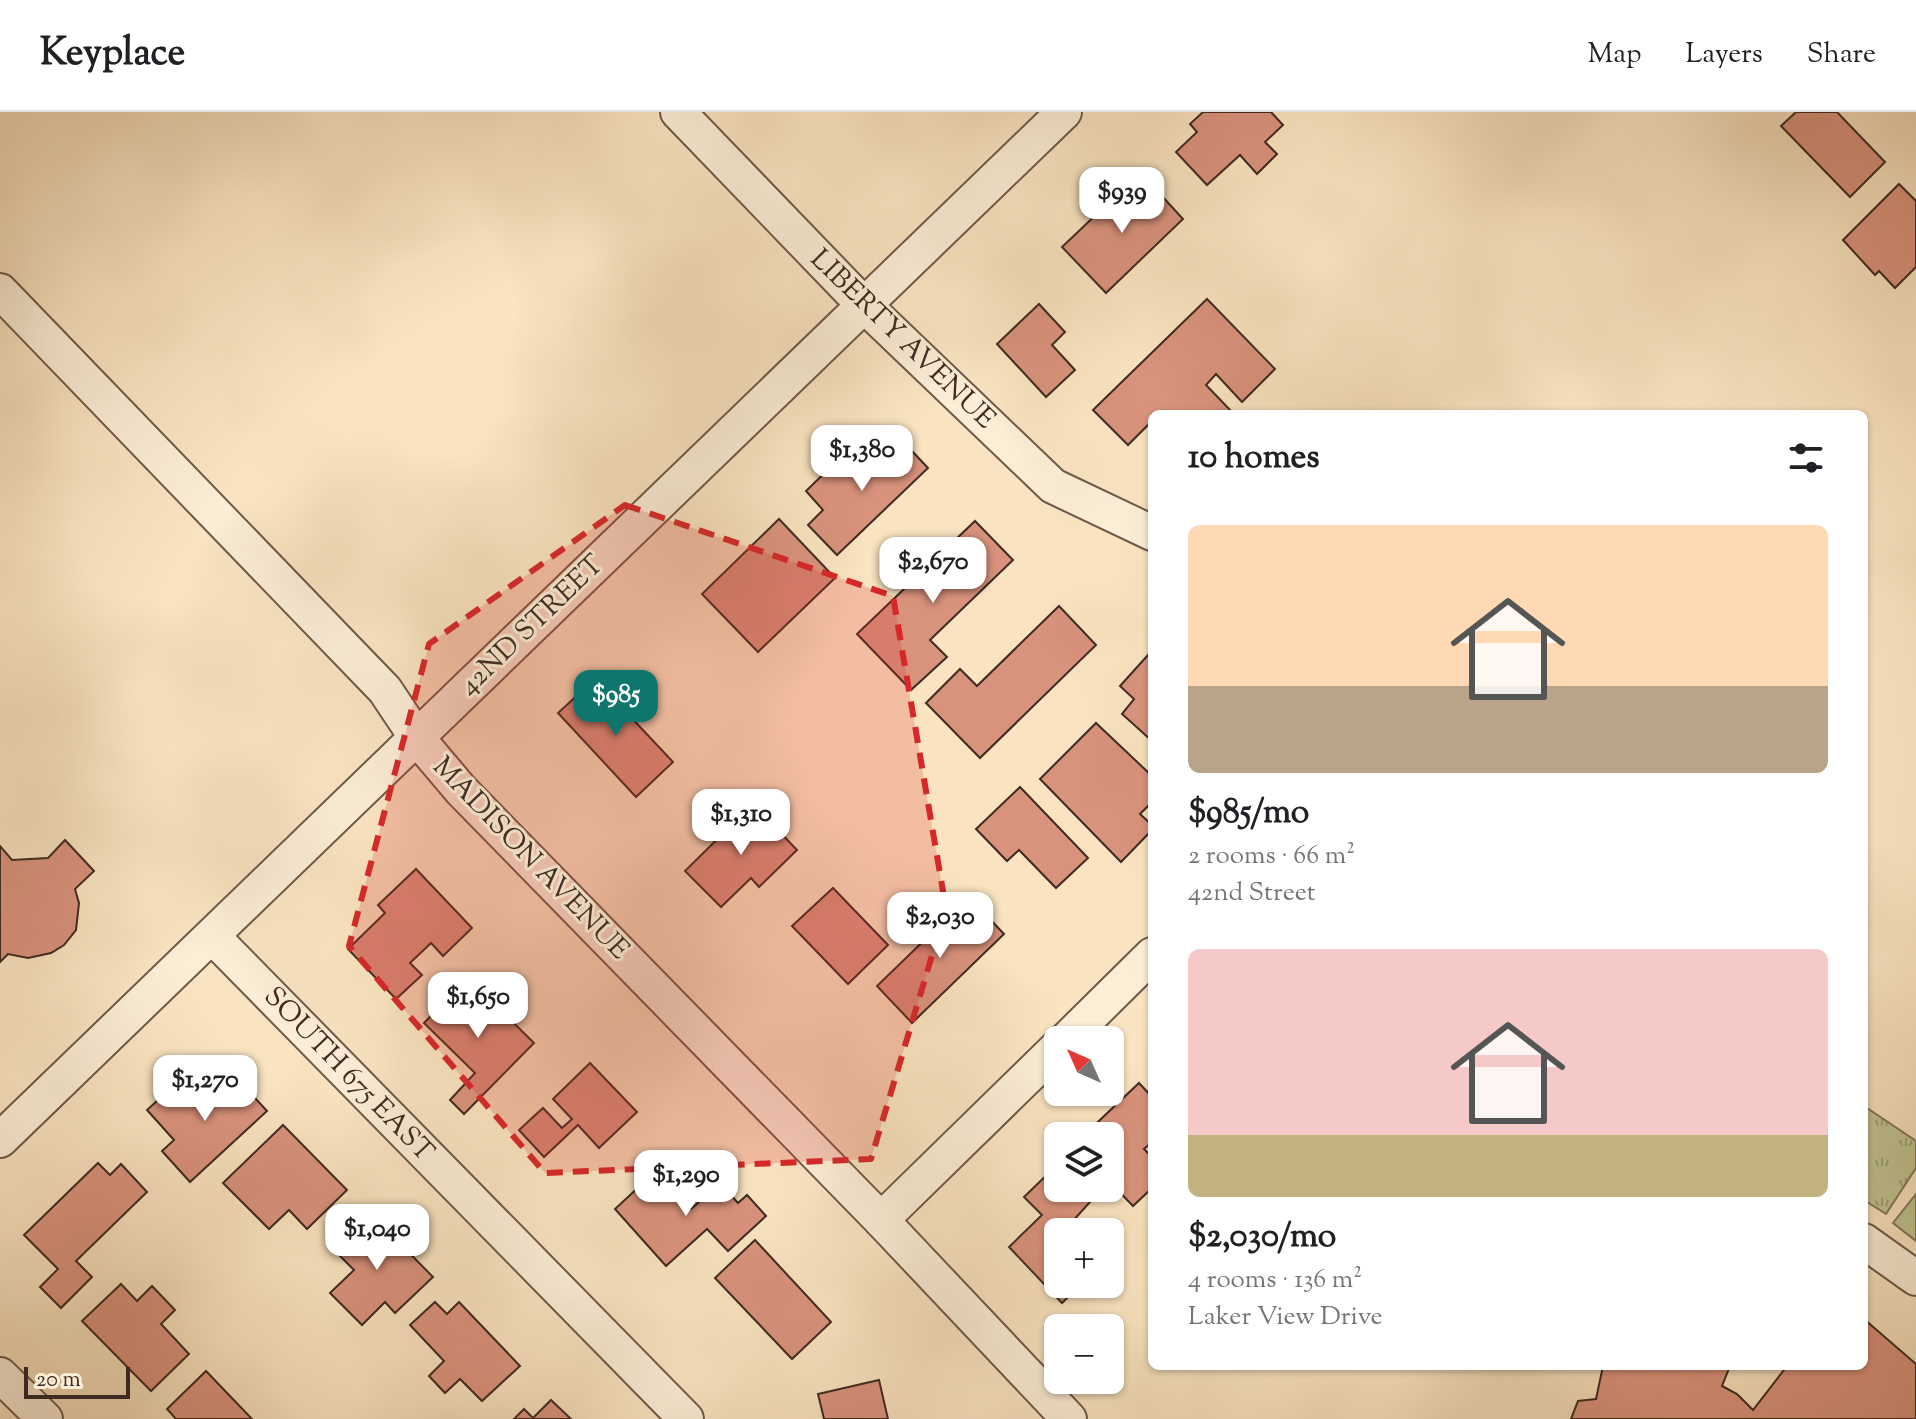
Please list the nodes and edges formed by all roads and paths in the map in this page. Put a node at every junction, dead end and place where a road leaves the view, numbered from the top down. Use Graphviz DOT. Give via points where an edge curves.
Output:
graph roads {
  1 [pos="678,112"];
  2 [pos="1064,112"];
  3 [pos="0,291"];
  4 [pos="864,305"];
  5 [pos="1148,531"];
  6 [pos="417,738"];
  7 [pos="212,936"];
  8 [pos="1148,959"];
  9 [pos="1080,1026"];
  10 [pos="1044,1061"];
  11 [pos="0,1140"];
  12 [pos="881,1220"];
  13 [pos="1868,1244"];
  14 [pos="1916,1278"];
  15 [pos="0,1375"];
  16 [pos="45,1419"];
  17 [pos="686,1419"];
  18 [pos="1069,1419"];
  1 -- 4 [label="street, LIBERTY AVENUE"];
  2 -- 4 [label="street, 42ND STREET"];
  3 -- 6 [label="street, MADISON AVENUE" via="385,690"];
  4 -- 5 [label="street, LIBERTY AVENUE" via="1053,486"];
  4 -- 6 [label="street, 42ND STREET"];
  6 -- 7 [label="street, 42ND STREET"];
  6 -- 12 [label="street, MADISON AVENUE" via="461,790"];
  7 -- 11 [label="street, 42ND STREET"];
  7 -- 17 [label="street, SOUTH 675 EAST"];
  8 -- 9 [label="street"];
  10 -- 12 [label="street"];
  12 -- 18 [label="street, MADISON AVENUE"];
  13 -- 14 [label="street"];
  15 -- 16 [label="street"];
}
